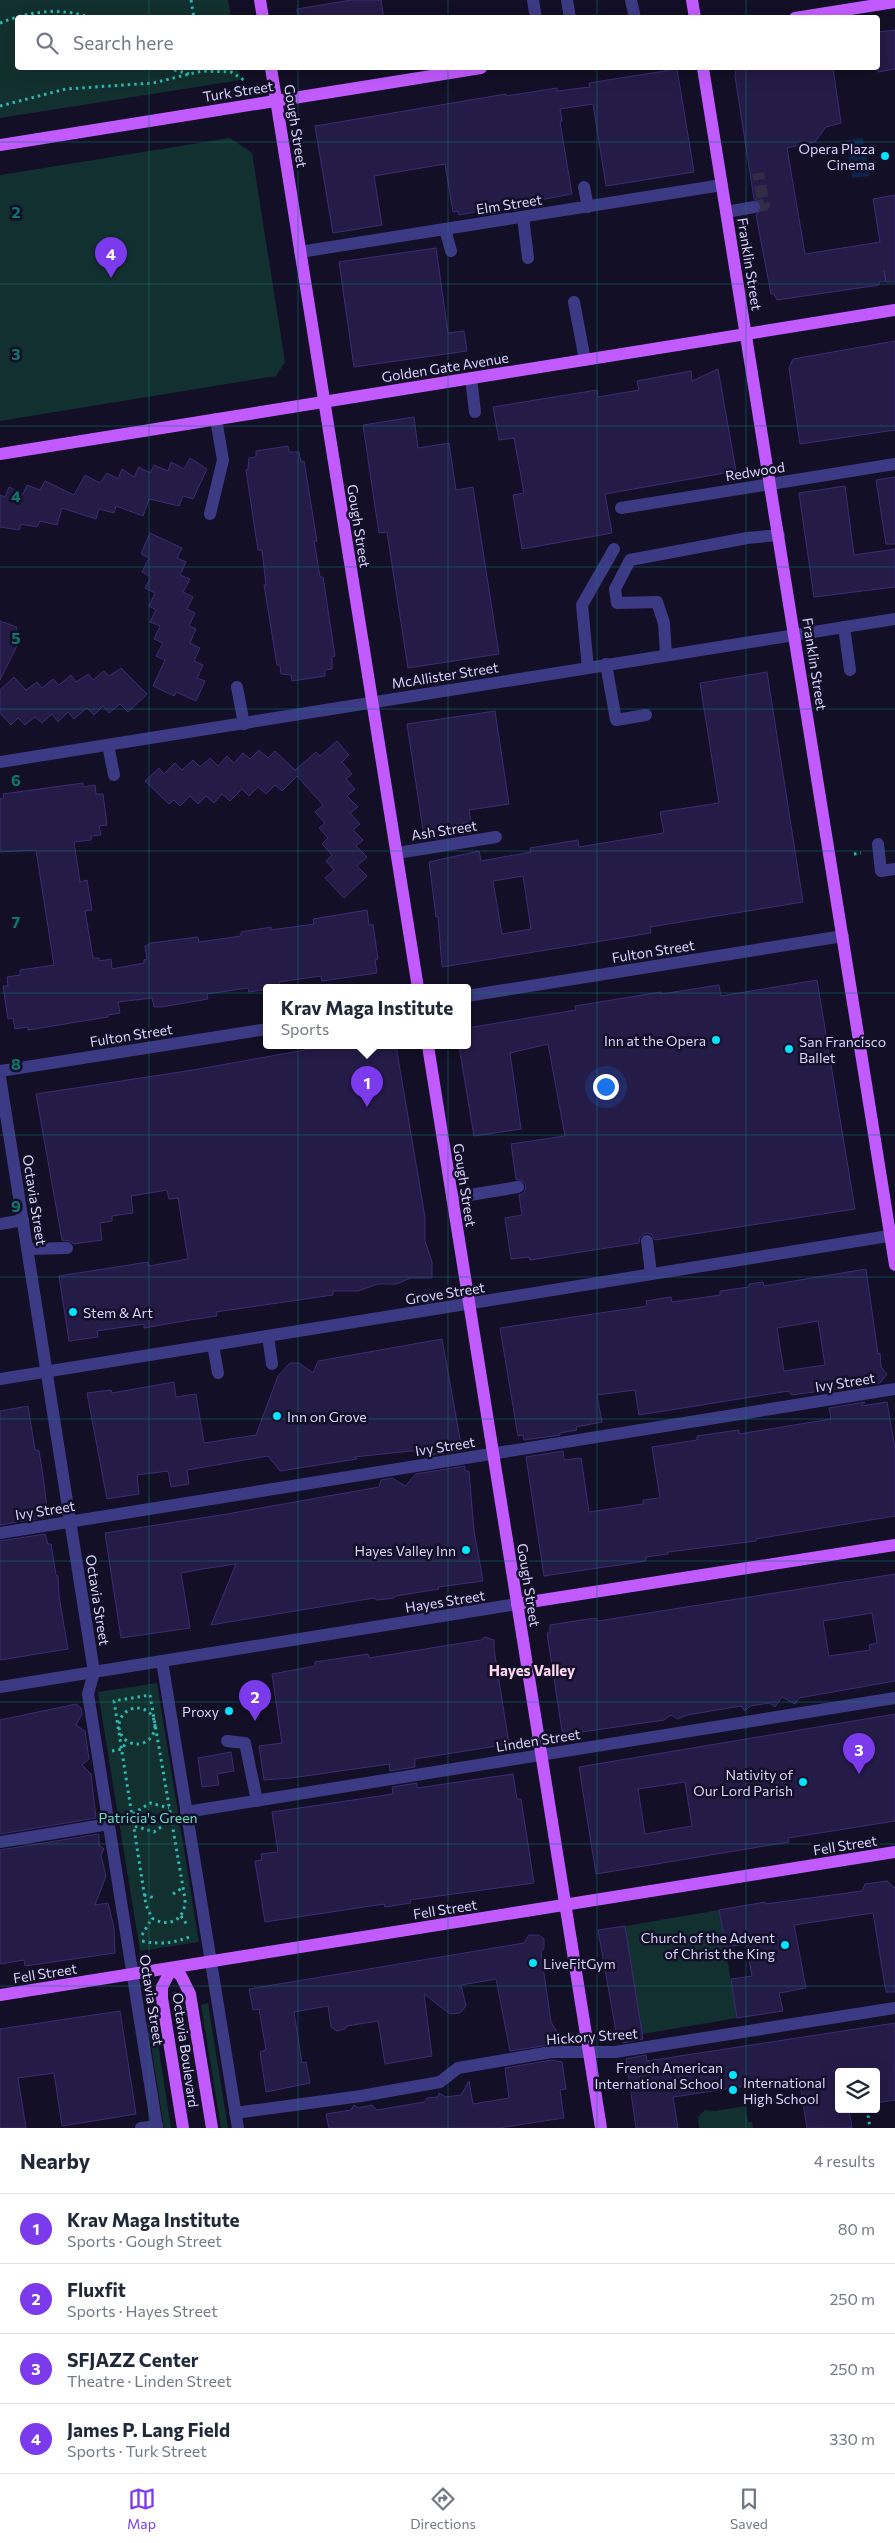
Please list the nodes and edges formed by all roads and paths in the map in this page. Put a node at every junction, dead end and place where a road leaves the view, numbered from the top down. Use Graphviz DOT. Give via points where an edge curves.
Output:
graph roads {
  1 [pos="191,0"];
  2 [pos="260,0"];
  3 [pos="533,0"];
  4 [pos="567,0"];
  5 [pos="632,0"];
  6 [pos="692,0"];
  7 [pos="895,2"];
  8 [pos="25,15"];
  9 [pos="78,15"];
  10 [pos="194,15"];
  11 [pos="262,15"];
  12 [pos="536,15"];
  13 [pos="570,15"];
  14 [pos="634,15"];
  15 [pos="694,15"];
  16 [pos="814,15"];
  17 [pos="15,18"];
  18 [pos="0,23"];
  19 [pos="176,70"];
  20 [pos="200,70"];
  21 [pos="211,70"];
  22 [pos="271,70"];
  23 [pos="468,70"];
  24 [pos="703,70"];
  25 [pos="191,74"];
  26 [pos="244,80"];
  27 [pos="276,100"];
  28 [pos="0,106"];
  29 [pos="0,144"];
  30 [pos="722,185"];
  31 [pos="584,187"];
  32 [pos="588,207"];
  33 [pos="754,207"];
  34 [pos="726,212"];
  35 [pos="523,217"];
  36 [pos="445,229"];
  37 [pos="451,251"];
  38 [pos="300,252"];
  39 [pos="528,258"];
  40 [pos="574,302"];
  41 [pos="895,310"];
  42 [pos="746,334"];
  43 [pos="585,360"];
  44 [pos="471,378"];
  45 [pos="324,402"];
  46 [pos="475,412"];
  47 [pos="216,419"];
  48 [pos="0,454"];
  49 [pos="895,464"];
  50 [pos="770,484"];
  51 [pos="621,508"];
  52 [pos="210,514"];
  53 [pos="779,535"];
  54 [pos="614,548"];
  55 [pos="895,619"];
  56 [pos="844,627"];
  57 [pos="795,635"];
  58 [pos="666,655"];
  59 [pos="606,664"];
  60 [pos="588,668"];
  61 [pos="850,670"];
  62 [pos="237,687"];
  63 [pos="372,702"];
  64 [pos="646,715"];
  65 [pos="244,724"];
  66 [pos="108,745"];
  67 [pos="0,762"];
  68 [pos="114,775"];
  69 [pos="496,837"];
  70 [pos="878,844"];
  71 [pos="397,853"];
  72 [pos="862,853"];
  73 [pos="854,854"];
  74 [pos="895,869"];
  75 [pos="843,936"];
  76 [pos="417,984"];
  77 [pos="471,995"];
  78 [pos="263,1030"];
  79 [pos="428,1049"];
  80 [pos="0,1071"];
  81 [pos="0,1076"];
  82 [pos="518,1188"];
  83 [pos="452,1198"];
  84 [pos="23,1220"];
  85 [pos="0,1224"];
  86 [pos="893,1236"];
  87 [pos="647,1241"];
  88 [pos="66,1248"];
  89 [pos="28,1249"];
  90 [pos="895,1265"];
  91 [pos="651,1274"];
  92 [pos="469,1304"];
  93 [pos="268,1336"];
  94 [pos="213,1345"];
  95 [pos="272,1364"];
  96 [pos="47,1371"];
  97 [pos="218,1373"];
  98 [pos="0,1379"];
  99 [pos="895,1389"];
  100 [pos="493,1454"];
  101 [pos="71,1522"];
  102 [pos="0,1533"];
  103 [pos="895,1545"];
  104 [pos="517,1604"];
  105 [pos="162,1661"];
  106 [pos="94,1672"];
  107 [pos="0,1687"];
  108 [pos="895,1698"];
  109 [pos="155,1721"];
  110 [pos="118,1729"];
  111 [pos="227,1742"];
  112 [pos="541,1755"];
  113 [pos="257,1800"];
  114 [pos="170,1809"];
  115 [pos="186,1812"];
  116 [pos="132,1815"];
  117 [pos="172,1820"];
  118 [pos="109,1824"];
  119 [pos="134,1826"];
  120 [pos="0,1842"];
  121 [pos="895,1852"];
  122 [pos="182,1888"];
  123 [pos="173,1894"];
  124 [pos="144,1895"];
  125 [pos="155,1898"];
  126 [pos="565,1905"];
  127 [pos="152,1918"];
  128 [pos="194,1934"];
  129 [pos="211,1962"];
  130 [pos="172,1968"];
  131 [pos="133,1974"];
  132 [pos="0,1995"];
  133 [pos="895,2008"];
  134 [pos="589,2052"];
  135 [pos="235,2113"];
  136 [pos="868,2113"];
  137 [pos="157,2127"];
  138 [pos="141,2128"];
  139 [pos="183,2128"];
  140 [pos="212,2128"];
  141 [pos="238,2128"];
  142 [pos="601,2128"];
  143 [pos="870,2128"];
  1 -- 10 [label="path"];
  2 -- 11 [label="main road"];
  3 -- 12 [label="street"];
  4 -- 13 [label="street"];
  5 -- 14 [label="street"];
  6 -- 15 [label="main road"];
  7 -- 16 [label="main road"];
  8 -- 9 [label="path" via="48,11"];
  17 -- 18 [label="path"];
  19 -- 25 [label="path"];
  20 -- 25 [label="path"];
  21 -- 26 [label="path" via="230,72"];
  22 -- 27 [label="main road, Gough Street"];
  23 -- 27 [label="main road, Turk Street"];
  24 -- 30 [label="main road, Franklin Street"];
  25 -- 28 [label="path" via="153,83 66,89"];
  27 -- 29 [label="main road, Turk Street"];
  27 -- 38 [label="main road, Gough Street"];
  30 -- 32 [label="street, Elm Street"];
  30 -- 34 [label="main road, Franklin Street"];
  31 -- 32 [label="street"];
  32 -- 35 [label="street, Elm Street"];
  33 -- 34 [label="street"];
  34 -- 42 [label="main road, Franklin Street"];
  35 -- 36 [label="street, Elm Street"];
  35 -- 39 [label="street"];
  36 -- 37 [label="street"];
  36 -- 38 [label="street, Elm Street"];
  38 -- 45 [label="main road, Gough Street"];
  40 -- 43 [label="street"];
  41 -- 42 [label="main road, Golden Gate Avenue"];
  42 -- 43 [label="main road, Golden Gate Avenue"];
  42 -- 50 [label="main road, Franklin Street"];
  43 -- 44 [label="main road, Golden Gate Avenue"];
  44 -- 45 [label="main road, Golden Gate Avenue"];
  44 -- 46 [label="street"];
  45 -- 47 [label="main road, Golden Gate Avenue"];
  45 -- 63 [label="main road, Gough Street"];
  47 -- 48 [label="main road, Golden Gate Avenue"];
  47 -- 52 [label="street" via="223,460"];
  49 -- 50 [label="street, Redwood"];
  50 -- 51 [label="street, Redwood"];
  50 -- 53 [label="main road, Franklin Street"];
  53 -- 57 [label="main road, Franklin Street"];
  53 -- 58 [label="street" via="630,560 616,589 617,603 657,602 664,623"];
  54 -- 60 [label="street" via="582,605"];
  55 -- 56 [label="street, McAllister Street"];
  56 -- 57 [label="street, McAllister Street"];
  56 -- 61 [label="street"];
  57 -- 58 [label="street, McAllister Street"];
  57 -- 75 [label="main road, Franklin Street"];
  58 -- 59 [label="street, McAllister Street"];
  59 -- 60 [label="street, McAllister Street"];
  59 -- 64 [label="street" via="616,720"];
  60 -- 63 [label="street, McAllister Street"];
  62 -- 65 [label="street"];
  63 -- 65 [label="street, McAllister Street"];
  63 -- 71 [label="main road, Gough Street"];
  65 -- 66 [label="street, McAllister Street"];
  66 -- 67 [label="street, McAllister Street"];
  66 -- 68 [label="street"];
  69 -- 71 [label="street, Ash Street"];
  70 -- 74 [label="street" via="881,871"];
  71 -- 76 [label="main road, Gough Street"];
  72 -- 73 [label="path"];
  75 -- 77 [label="street, Fulton Street"];
  75 -- 86 [label="main road, Franklin Street"];
  78 -- 80 [label="street, Fulton Street"];
  79 -- 83 [label="main road, Gough Street"];
  81 -- 84 [label="street, Octavia Street"];
  82 -- 83 [label="street"];
  83 -- 92 [label="main road, Gough Street"];
  84 -- 85 [label="street"];
  84 -- 89 [label="street, Octavia Street"];
  86 -- 90 [label="main road, Franklin Street"];
  86 -- 91 [label="street, Grove Street"];
  87 -- 91 [label="street"];
  88 -- 89 [label="street"];
  89 -- 96 [label="street, Octavia Street"];
  91 -- 92 [label="street, Grove Street"];
  92 -- 93 [label="street, Grove Street"];
  92 -- 100 [label="main road, Gough Street"];
  93 -- 94 [label="street, Grove Street"];
  93 -- 95 [label="street"];
  94 -- 96 [label="street, Grove Street"];
  94 -- 97 [label="street"];
  96 -- 98 [label="street, Grove Street"];
  96 -- 101 [label="street, Octavia Street"];
  99 -- 100 [label="street, Ivy Street"];
  100 -- 101 [label="street, Ivy Street"];
  100 -- 104 [label="main road, Gough Street"];
  101 -- 102 [label="street, Ivy Street"];
  101 -- 106 [label="street, Octavia Street"];
  103 -- 104 [label="main road, Hayes Street"];
  104 -- 105 [label="street, Hayes Street"];
  104 -- 112 [label="main road, Gough Street"];
  105 -- 106 [label="street, Hayes Street"];
  105 -- 115 [label="street"];
  106 -- 107 [label="street, Hayes Street"];
  106 -- 118 [label="street, Octavia Street" via="88,1694"];
  108 -- 112 [label="street, Linden Street"];
  109 -- 110 [label="path" via="148,1711 130,1708 120,1717"];
  109 -- 110 [label="path" via="154,1733 142,1743 127,1741"];
  109 -- 110 [label="path" via="150,1695 114,1701"];
  109 -- 114 [label="path"];
  110 -- 116 [label="path"];
  111 -- 113 [label="street" via="245,1743"];
  112 -- 113 [label="street, Linden Street"];
  112 -- 126 [label="main road, Gough Street"];
  113 -- 115 [label="street, Linden Street"];
  114 -- 116 [label="path" via="161,1804 150,1804"];
  114 -- 117 [label="path"];
  115 -- 129 [label="street"];
  116 -- 119 [label="path"];
  117 -- 119 [label="path" via="154,1832"];
  117 -- 122 [label="path"];
  118 -- 120 [label="street"];
  118 -- 131 [label="street, Octavia Street"];
  119 -- 124 [label="path"];
  121 -- 126 [label="main road, Fell Street"];
  122 -- 123 [label="path"];
  122 -- 127 [label="path" via="185,1908 178,1919 166,1924"];
  124 -- 125 [label="path"];
  124 -- 127 [label="path"];
  126 -- 129 [label="main road, Fell Street"];
  126 -- 134 [label="main road, Gough Street"];
  127 -- 128 [label="path" via="140,1941 162,1944"];
  129 -- 130 [label="main road, Fell Street"];
  129 -- 135 [label="street"];
  130 -- 131 [label="main road, Fell Street"];
  130 -- 139 [label="main road, Octavia Boulevard" via="162,1987 162,1998"];
  130 -- 140 [label="main road, Octavia Boulevard" via="181,1976 190,1994"];
  131 -- 132 [label="main road, Fell Street"];
  131 -- 137 [label="street, Octavia Street"];
  133 -- 134 [label="street, Hickory Street" via="615,2052"];
  134 -- 135 [label="street, Hickory Street" via="558,2052 458,2068 440,2082"];
  134 -- 142 [label="main road, Gough Street"];
  135 -- 141 [label="street"];
  136 -- 143 [label="path"];
  137 -- 138 [label="street"];
}
